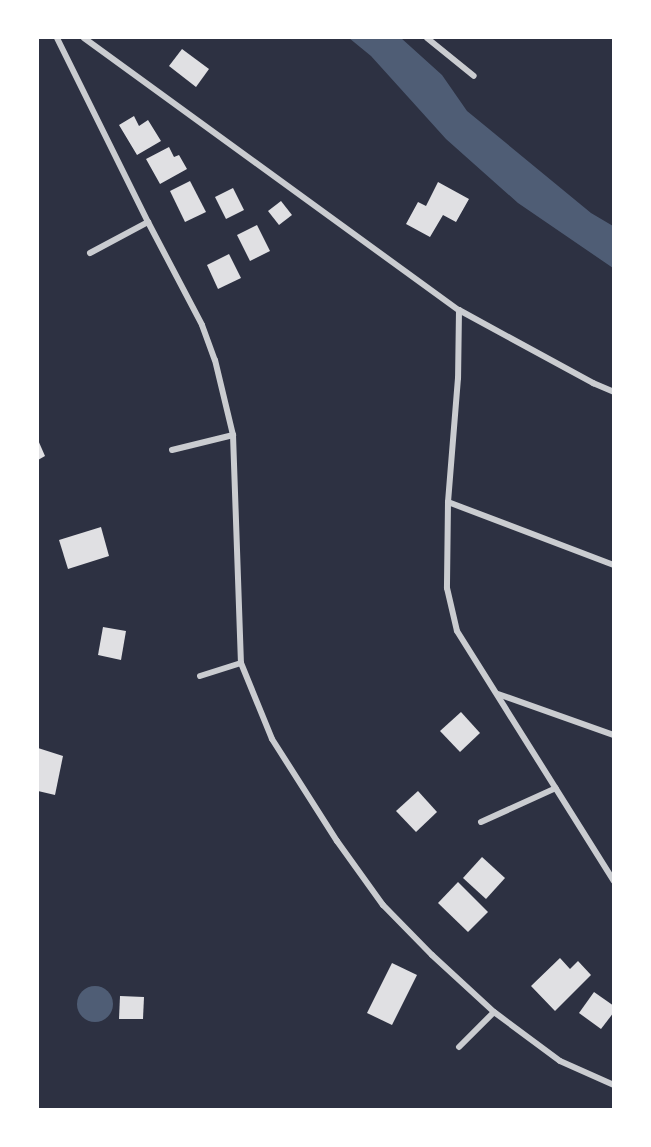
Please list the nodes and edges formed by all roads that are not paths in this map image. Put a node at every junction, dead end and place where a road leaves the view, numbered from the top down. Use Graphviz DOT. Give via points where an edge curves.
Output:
graph roads {
  1 [pos="57,38"];
  2 [pos="84,38"];
  3 [pos="427,38"];
  4 [pos="474,76"];
  5 [pos="148,222"];
  6 [pos="90,253"];
  7 [pos="459,310"];
  8 [pos="614,392"];
  9 [pos="233,435"];
  10 [pos="172,450"];
  11 [pos="448,502"];
  12 [pos="614,565"];
  13 [pos="241,663"];
  14 [pos="200,676"];
  15 [pos="498,694"];
  16 [pos="614,735"];
  17 [pos="556,788"];
  18 [pos="481,822"];
  19 [pos="614,881"];
  20 [pos="494,1012"];
  21 [pos="459,1047"];
  22 [pos="614,1086"];
  1 -- 5 [label="street"];
  2 -- 7 [label="street"];
  3 -- 4 [label="street"];
  5 -- 6 [label="street"];
  5 -- 9 [label="street" via="216,360"];
  7 -- 8 [label="street"];
  7 -- 11 [label="street"];
  9 -- 10 [label="street"];
  9 -- 13 [label="street"];
  11 -- 12 [label="street"];
  11 -- 15 [label="street" via="447,588 457,630"];
  13 -- 14 [label="street"];
  13 -- 20 [label="street" via="272,739 337,841 383,904"];
  15 -- 16 [label="street"];
  15 -- 17 [label="street"];
  17 -- 18 [label="street"];
  17 -- 19 [label="street"];
  20 -- 21 [label="street"];
  20 -- 22 [label="street" via="560,1061"];
}
